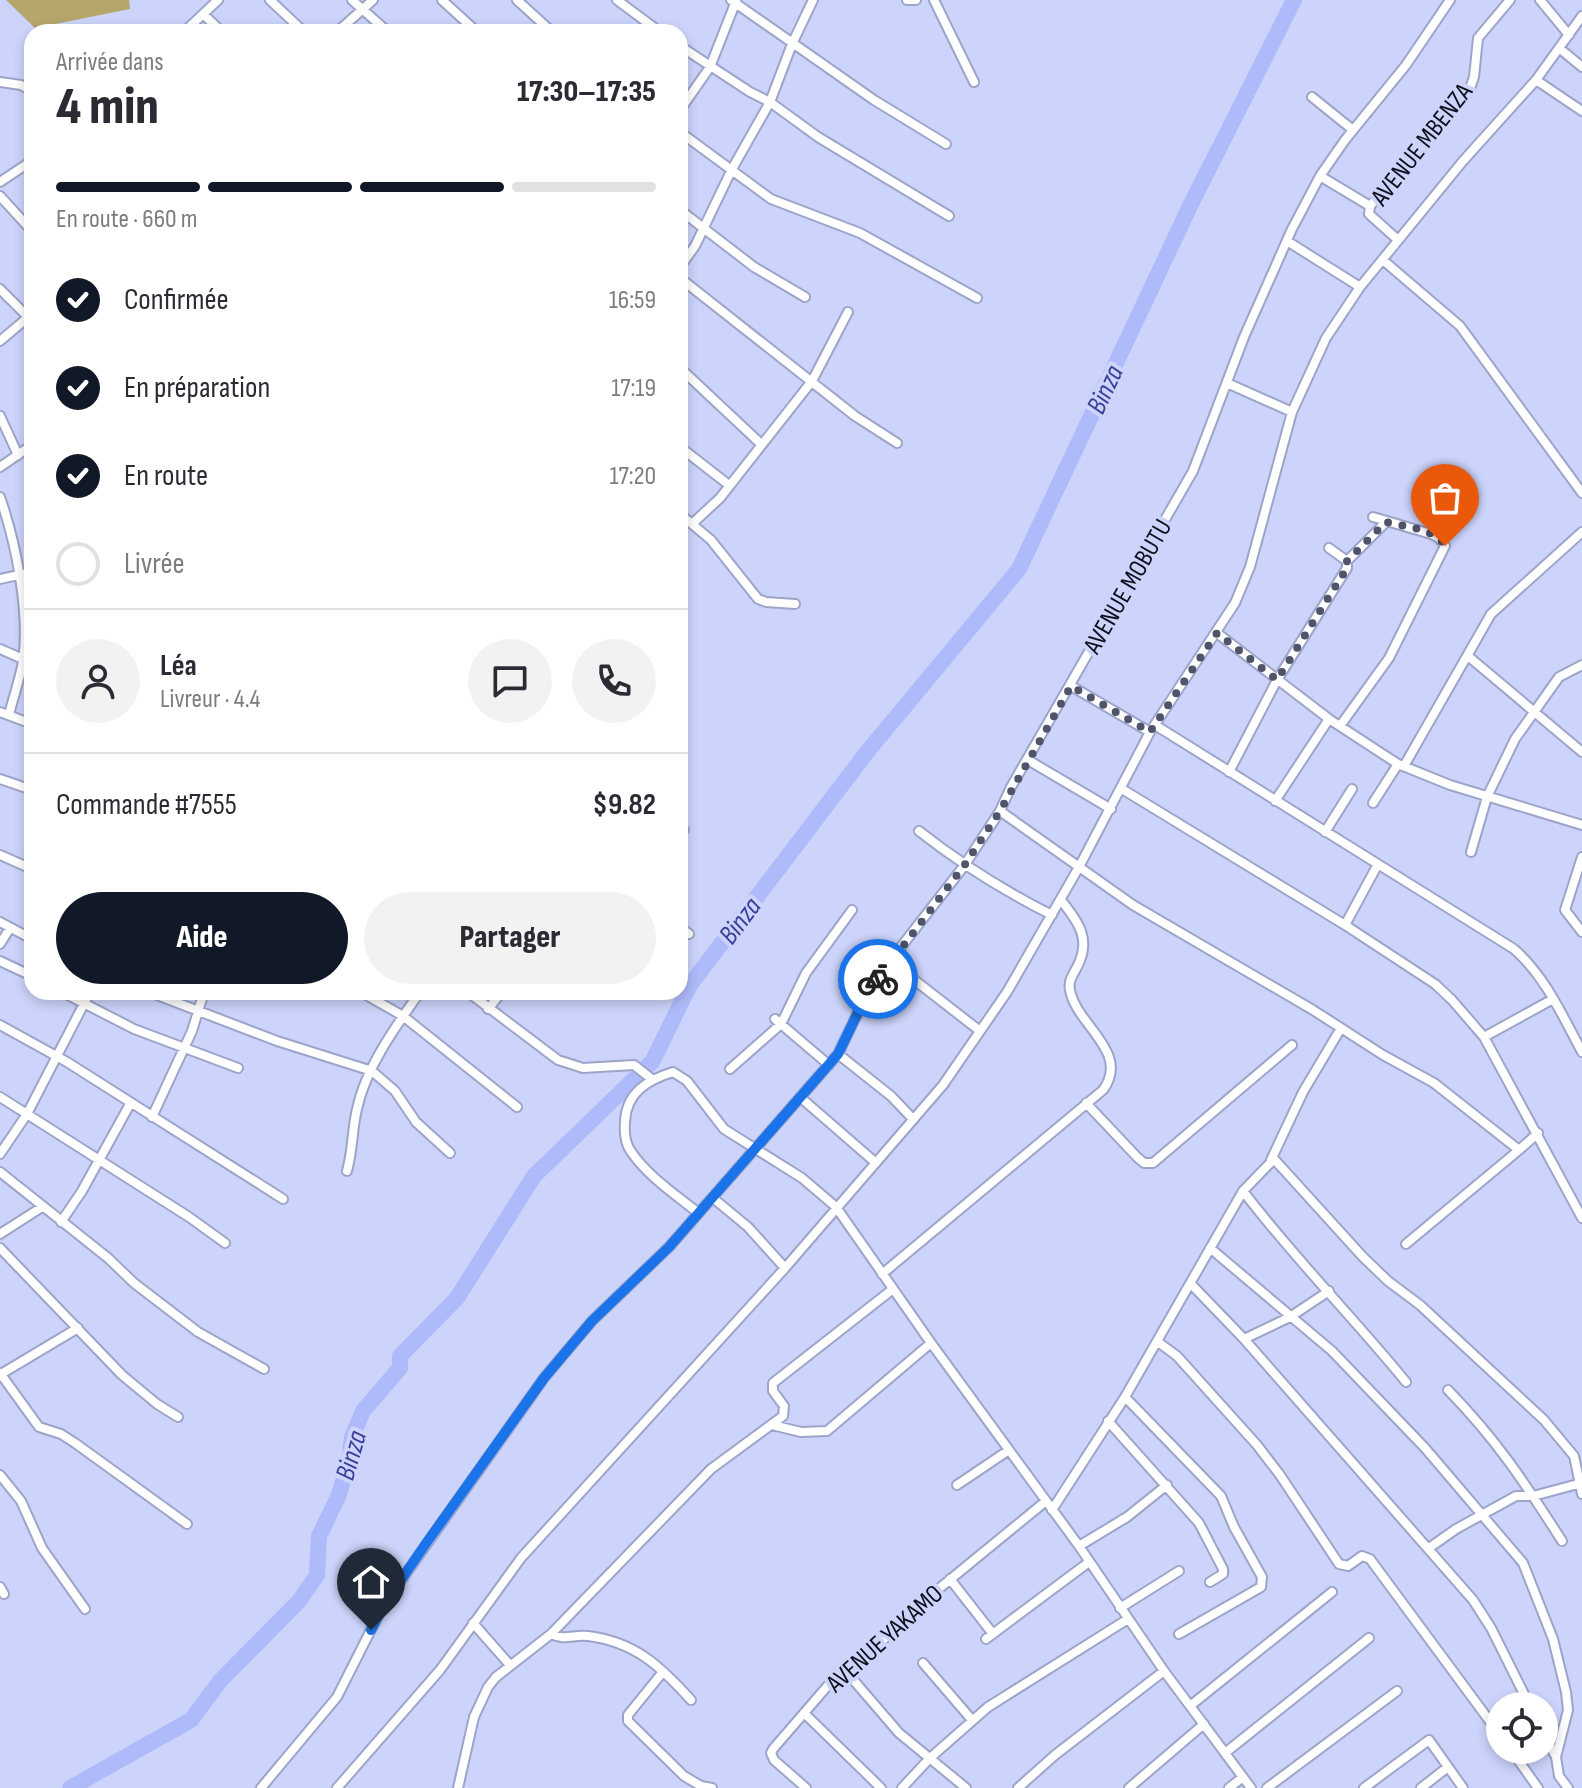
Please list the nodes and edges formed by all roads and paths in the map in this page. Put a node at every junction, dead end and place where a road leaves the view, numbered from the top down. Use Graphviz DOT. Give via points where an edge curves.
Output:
graph roads {
  1 [pos="218,0"];
  2 [pos="270,0"];
  3 [pos="352,0"];
  4 [pos="373,0"];
  5 [pos="442,0"];
  6 [pos="517,0"];
  7 [pos="617,0"];
  8 [pos="813,0"];
  9 [pos="907,0"];
  10 [pos="916,0"];
  11 [pos="934,0"];
  12 [pos="1450,0"];
  13 [pos="1510,0"];
  14 [pos="1540,0"];
  15 [pos="734,1"];
  16 [pos="362,9"];
  17 [pos="203,14"];
  18 [pos="1582,16"];
  19 [pos="192,24"];
  20 [pos="214,24"];
  21 [pos="296,24"];
  22 [pos="346,24"];
  23 [pos="379,24"];
  24 [pos="468,24"];
  25 [pos="543,24"];
  26 [pos="649,24"];
  27 [pos="1569,35"];
  28 [pos="792,44"];
  29 [pos="1559,48"];
  30 [pos="688,52"];
  31 [pos="710,67"];
  32 [pos="1582,67"];
  33 [pos="1536,80"];
  34 [pos="0,82"];
  35 [pos="974,82"];
  36 [pos="24,87"];
  37 [pos="1312,97"];
  38 [pos="688,99"];
  39 [pos="770,102"];
  40 [pos="1582,111"];
  41 [pos="1353,130"];
  42 [pos="688,138"];
  43 [pos="946,144"];
  44 [pos="24,166"];
  45 [pos="732,169"];
  46 [pos="1320,176"];
  47 [pos="0,182"];
  48 [pos="0,196"];
  49 [pos="1370,206"];
  50 [pos="688,215"];
  51 [pos="949,216"];
  52 [pos="24,222"];
  53 [pos="705,227"];
  54 [pos="1398,240"];
  55 [pos="1287,241"];
  56 [pos="688,254"];
  57 [pos="1384,261"];
  58 [pos="688,284"];
  59 [pos="1360,287"];
  60 [pos="0,289"];
  61 [pos="805,297"];
  62 [pos="977,298"];
  63 [pos="24,310"];
  64 [pos="848,312"];
  65 [pos="24,320"];
  66 [pos="0,341"];
  67 [pos="688,376"];
  68 [pos="812,381"];
  69 [pos="1227,383"];
  70 [pos="1292,412"];
  71 [pos="0,416"];
  72 [pos="897,443"];
  73 [pos="761,444"];
  74 [pos="24,451"];
  75 [pos="688,453"];
  76 [pos="18,455"];
  77 [pos="0,467"];
  78 [pos="729,485"];
  79 [pos="1582,493"];
  80 [pos="0,497"];
  81 [pos="1373,517"];
  82 [pos="688,520"];
  83 [pos="1386,522"];
  84 [pos="693,523"];
  85 [pos="1582,532"];
  86 [pos="1329,548"];
  87 [pos="1347,561"];
  88 [pos="24,574"];
  89 [pos="19,576"];
  90 [pos="0,579"];
  91 [pos="24,587"];
  92 [pos="795,604"];
  93 [pos="1217,633"];
  94 [pos="0,649"];
  95 [pos="1468,656"];
  96 [pos="24,660"];
  97 [pos="1582,665"];
  98 [pos="24,668"];
  99 [pos="1277,680"];
  100 [pos="1071,686"];
  101 [pos="1534,710"];
  102 [pos="4,714"];
  103 [pos="1329,719"];
  104 [pos="24,721"];
  105 [pos="1340,726"];
  106 [pos="1153,728"];
  107 [pos="1582,752"];
  108 [pos="1028,760"];
  109 [pos="1401,765"];
  110 [pos="1229,772"];
  111 [pos="0,779"];
  112 [pos="24,787"];
  113 [pos="1122,789"];
  114 [pos="1352,789"];
  115 [pos="1487,797"];
  116 [pos="1275,801"];
  117 [pos="1373,803"];
  118 [pos="1111,809"];
  119 [pos="1000,811"];
  120 [pos="1582,825"];
  121 [pos="919,831"];
  122 [pos="1325,832"];
  123 [pos="1471,852"];
  124 [pos="0,855"];
  125 [pos="1582,857"];
  126 [pos="1378,864"];
  127 [pos="24,866"];
  128 [pos="964,866"];
  129 [pos="1079,867"];
  130 [pos="1061,900"];
  131 [pos="852,910"];
  132 [pos="1052,915"];
  133 [pos="0,922"];
  134 [pos="1345,925"];
  135 [pos="10,928"];
  136 [pos="1582,932"];
  137 [pos="24,935"];
  138 [pos="0,944"];
  139 [pos="0,961"];
  140 [pos="890,961"];
  141 [pos="24,972"];
  142 [pos="1553,999"];
  143 [pos="76,1000"];
  144 [pos="86,1000"];
  145 [pos="169,1000"];
  146 [pos="202,1000"];
  147 [pos="375,1000"];
  148 [pos="414,1000"];
  149 [pos="477,1000"];
  150 [pos="495,1000"];
  151 [pos="84,1005"];
  152 [pos="488,1009"];
  153 [pos="199,1012"];
  154 [pos="403,1016"];
  155 [pos="778,1022"];
  156 [pos="0,1025"];
  157 [pos="1341,1028"];
  158 [pos="980,1031"];
  159 [pos="1484,1037"];
  160 [pos="1292,1045"];
  161 [pos="182,1049"];
  162 [pos="1582,1052"];
  163 [pos="838,1054"];
  164 [pos="57,1058"];
  165 [pos="829,1065"];
  166 [pos="238,1068"];
  167 [pos="730,1069"];
  168 [pos="372,1071"];
  169 [pos="652,1078"];
  170 [pos="0,1097"];
  171 [pos="800,1097"];
  172 [pos="1086,1103"];
  173 [pos="130,1104"];
  174 [pos="517,1107"];
  175 [pos="27,1114"];
  176 [pos="152,1117"];
  177 [pos="913,1119"];
  178 [pos="1538,1133"];
  179 [pos="755,1148"];
  180 [pos="1519,1150"];
  181 [pos="450,1153"];
  182 [pos="0,1154"];
  183 [pos="99,1160"];
  184 [pos="1271,1160"];
  185 [pos="876,1163"];
  186 [pos="347,1171"];
  187 [pos="0,1172"];
  188 [pos="1243,1191"];
  189 [pos="713,1198"];
  190 [pos="283,1199"];
  191 [pos="42,1207"];
  192 [pos="836,1207"];
  193 [pos="697,1212"];
  194 [pos="1582,1218"];
  195 [pos="61,1222"];
  196 [pos="0,1234"];
  197 [pos="225,1243"];
  198 [pos="1406,1244"];
  199 [pos="0,1248"];
  200 [pos="1210,1248"];
  201 [pos="785,1268"];
  202 [pos="882,1274"];
  203 [pos="1191,1284"];
  204 [pos="893,1289"];
  205 [pos="1329,1291"];
  206 [pos="1290,1317"];
  207 [pos="78,1328"];
  208 [pos="1244,1339"];
  209 [pos="1158,1342"];
  210 [pos="931,1343"];
  211 [pos="264,1369"];
  212 [pos="0,1374"];
  213 [pos="1406,1382"];
  214 [pos="1448,1390"];
  215 [pos="1125,1397"];
  216 [pos="178,1417"];
  217 [pos="1108,1421"];
  218 [pos="772,1425"];
  219 [pos="1009,1450"];
  220 [pos="0,1475"];
  221 [pos="1578,1484"];
  222 [pos="957,1485"];
  223 [pos="1167,1485"];
  224 [pos="1582,1494"];
  225 [pos="1533,1496"];
  226 [pos="1046,1501"];
  227 [pos="1052,1510"];
  228 [pos="1480,1516"];
  229 [pos="187,1524"];
  230 [pos="1562,1541"];
  231 [pos="1079,1546"];
  232 [pos="1429,1548"];
  233 [pos="1089,1562"];
  234 [pos="1179,1571"];
  235 [pos="950,1579"];
  236 [pos="1210,1582"];
  237 [pos="1332,1592"];
  238 [pos="1120,1608"];
  239 [pos="85,1609"];
  240 [pos="1128,1619"];
  241 [pos="473,1623"];
  242 [pos="551,1634"];
  243 [pos="1179,1634"];
  244 [pos="1369,1638"];
  245 [pos="923,1663"];
  246 [pos="510,1665"];
  247 [pos="843,1668"];
  248 [pos="1164,1671"];
  249 [pos="662,1673"];
  250 [pos="1397,1691"];
  251 [pos="1522,1692"];
  252 [pos="691,1700"];
  253 [pos="1190,1706"];
  254 [pos="804,1713"];
  255 [pos="1486,1716"];
  256 [pos="972,1720"];
  257 [pos="1204,1724"];
  258 [pos="1558,1749"];
  259 [pos="1225,1753"];
  260 [pos="930,1758"];
  261 [pos="1521,1764"];
  262 [pos="1557,1764"];
  263 [pos="1448,1767"];
  264 [pos="1559,1776"];
  265 [pos="1243,1777"];
  266 [pos="261,1788"];
  267 [pos="337,1788"];
  268 [pos="458,1788"];
  269 [pos="712,1788"];
  270 [pos="806,1788"];
  271 [pos="881,1788"];
  272 [pos="902,1788"];
  273 [pos="966,1788"];
  274 [pos="1018,1788"];
  275 [pos="1129,1788"];
  276 [pos="1229,1788"];
  277 [pos="1251,1788"];
  278 [pos="1267,1788"];
  279 [pos="1364,1788"];
  280 [pos="1421,1788"];
  281 [pos="1463,1788"];
  282 [pos="1538,1788"];
  283 [pos="1557,1788"];
  284 [pos="1568,1788"];
  1 -- 17 [label="street"];
  2 -- 21 [label="street"];
  3 -- 16 [label="street"];
  4 -- 16 [label="street"];
  5 -- 24 [label="street"];
  6 -- 25 [label="street"];
  7 -- 26 [label="street"];
  8 -- 28 [label="street"];
  9 -- 10 [label="street"];
  11 -- 35 [label="street"];
  12 -- 41 [label="street, AVENUE MOBUTU"];
  13 -- 49 [label="street, AVENUE MBENZA" via="1478,38 1469,91"];
  14 -- 27 [label="street"];
  15 -- 28 [label="street"];
  15 -- 31 [label="street"];
  16 -- 22 [label="street"];
  16 -- 23 [label="street"];
  17 -- 19 [label="street"];
  17 -- 20 [label="street"];
  18 -- 27 [label="street"];
  27 -- 29 [label="street"];
  28 -- 39 [label="street"];
  28 -- 43 [label="street"];
  29 -- 32 [label="street"];
  29 -- 33 [label="street"];
  30 -- 31 [label="street"];
  31 -- 38 [label="street"];
  31 -- 39 [label="street"];
  33 -- 40 [label="street"];
  33 -- 54 [label="street"];
  34 -- 36 [label="street"];
  37 -- 41 [label="street"];
  39 -- 45 [label="street"];
  39 -- 51 [label="street"];
  41 -- 46 [label="street, AVENUE MOBUTU"];
  42 -- 45 [label="street"];
  44 -- 47 [label="street"];
  45 -- 53 [label="street"];
  45 -- 62 [label="street" via="771,199 860,233"];
  46 -- 49 [label="street"];
  46 -- 55 [label="street, AVENUE MOBUTU"];
  48 -- 52 [label="street"];
  49 -- 54 [label="street, AVENUE MBENZA" via="1372,217"];
  50 -- 53 [label="street"];
  53 -- 56 [label="street"];
  53 -- 61 [label="street" via="754,267"];
  54 -- 57 [label="street"];
  55 -- 59 [label="street"];
  55 -- 69 [label="street, AVENUE MOBUTU"];
  57 -- 59 [label="street"];
  57 -- 79 [label="street" via="1460,326"];
  58 -- 68 [label="street"];
  59 -- 70 [label="street" via="1326,338"];
  60 -- 63 [label="street"];
  64 -- 68 [label="street"];
  65 -- 66 [label="street"];
  67 -- 73 [label="street"];
  68 -- 72 [label="street"];
  68 -- 73 [label="street"];
  69 -- 70 [label="street"];
  69 -- 100 [label="street, AVENUE MOBUTU" via="1193,471"];
  70 -- 93 [label="street" via="1250,567"];
  71 -- 76 [label="street"];
  73 -- 78 [label="street"];
  74 -- 76 [label="street"];
  75 -- 78 [label="street"];
  76 -- 77 [label="street"];
  78 -- 84 [label="street"];
  80 -- 89 [label="street"];
  81 -- 83 [label="street"];
  82 -- 84 [label="street"];
  83 -- 87 [label="street"];
  83 -- 105 [label="street" via="1439,538 1444,552 1389,658"];
  84 -- 92 [label="street" via="758,599"];
  85 -- 95 [label="street" via="1491,614"];
  86 -- 87 [label="street"];
  87 -- 99 [label="street"];
  88 -- 89 [label="street"];
  89 -- 90 [label="street"];
  89 -- 91 [label="street"];
  93 -- 99 [label="street"];
  93 -- 106 [label="street"];
  94 -- 96 [label="street"];
  95 -- 101 [label="street"];
  95 -- 109 [label="street"];
  97 -- 101 [label="street" via="1559,677"];
  98 -- 102 [label="street"];
  99 -- 103 [label="street"];
  99 -- 110 [label="street"];
  100 -- 106 [label="street"];
  100 -- 108 [label="street, AVENUE MOBUTU"];
  101 -- 107 [label="street"];
  101 -- 115 [label="street"];
  102 -- 104 [label="street"];
  103 -- 105 [label="street"];
  103 -- 116 [label="street"];
  105 -- 109 [label="street"];
  106 -- 110 [label="street"];
  106 -- 113 [label="street"];
  108 -- 118 [label="street"];
  108 -- 119 [label="street, AVENUE MOBUTU"];
  109 -- 115 [label="street"];
  109 -- 117 [label="street"];
  110 -- 116 [label="street"];
  111 -- 112 [label="street"];
  113 -- 118 [label="street"];
  113 -- 134 [label="street"];
  114 -- 122 [label="street"];
  115 -- 120 [label="street"];
  115 -- 123 [label="street"];
  116 -- 122 [label="street"];
  118 -- 129 [label="street"];
  119 -- 128 [label="street, AVENUE MOBUTU"];
  119 -- 129 [label="street"];
  121 -- 128 [label="street"];
  122 -- 126 [label="street"];
  124 -- 127 [label="street"];
  125 -- 136 [label="street" via="1565,910"];
  126 -- 134 [label="street"];
  126 -- 142 [label="street" via="1514,949 1530,963"];
  128 -- 132 [label="street"];
  128 -- 140 [label="street, AVENUE MOBUTU"];
  129 -- 130 [label="street"];
  129 -- 157 [label="street"];
  130 -- 132 [label="street"];
  130 -- 172 [label="street" via="1084,938 1082,958 1070,980 1071,995 1112,1065 1110,1081"];
  131 -- 155 [label="street"];
  132 -- 158 [label="street"];
  133 -- 135 [label="street"];
  134 -- 159 [label="street" via="1435,984"];
  135 -- 137 [label="street"];
  135 -- 138 [label="street"];
  139 -- 141 [label="street"];
  140 -- 158 [label="street"];
  140 -- 163 [label="street, AVENUE MOBUTU"];
  142 -- 159 [label="street"];
  142 -- 162 [label="street"];
  143 -- 151 [label="street"];
  144 -- 151 [label="street"];
  145 -- 153 [label="street"];
  146 -- 153 [label="street"];
  147 -- 154 [label="street"];
  148 -- 154 [label="street"];
  149 -- 152 [label="street"];
  150 -- 152 [label="street"];
  151 -- 161 [label="street"];
  151 -- 164 [label="street"];
  152 -- 169 [label="street" via="547,1054 571,1065 634,1065"];
  153 -- 161 [label="street"];
  153 -- 168 [label="street"];
  154 -- 168 [label="street"];
  154 -- 174 [label="street"];
  155 -- 165 [label="street"];
  155 -- 167 [label="street"];
  156 -- 164 [label="street"];
  157 -- 180 [label="street" via="1434,1083"];
  157 -- 184 [label="street"];
  158 -- 177 [label="street"];
  159 -- 178 [label="street"];
  160 -- 172 [label="street" via="1153,1163 1137,1157"];
  161 -- 166 [label="street"];
  161 -- 176 [label="street"];
  163 -- 165 [label="street, AVENUE MOBUTU"];
  163 -- 177 [label="street"];
  164 -- 173 [label="street"];
  164 -- 175 [label="street"];
  165 -- 171 [label="street, AVENUE MOBUTU"];
  168 -- 181 [label="street"];
  168 -- 186 [label="street" via="356,1110"];
  169 -- 179 [label="street" via="673,1072 682,1076 724,1129"];
  169 -- 193 [label="street" via="631,1098 626,1141 636,1158"];
  170 -- 175 [label="street"];
  171 -- 179 [label="street, AVENUE MOBUTU"];
  171 -- 185 [label="street"];
  172 -- 202 [label="street"];
  173 -- 176 [label="street"];
  173 -- 183 [label="street"];
  175 -- 182 [label="street"];
  175 -- 183 [label="street"];
  176 -- 190 [label="street"];
  177 -- 185 [label="street"];
  178 -- 180 [label="street"];
  178 -- 194 [label="street"];
  179 -- 189 [label="street, AVENUE MOBUTU"];
  179 -- 192 [label="street"];
  180 -- 198 [label="street"];
  183 -- 195 [label="street"];
  183 -- 197 [label="street"];
  184 -- 188 [label="street"];
  184 -- 221 [label="street" via="1277,1160 1388,1281 1544,1420 1574,1456"];
  185 -- 192 [label="street"];
  187 -- 191 [label="street"];
  188 -- 200 [label="street"];
  188 -- 205 [label="street" via="1291,1253"];
  189 -- 193 [label="street, AVENUE MOBUTU"];
  189 -- 201 [label="street"];
  191 -- 195 [label="street"];
  191 -- 196 [label="street"];
  192 -- 201 [label="street"];
  192 -- 202 [label="street"];
  193 -- 266 [label="street, AVENUE MOBUTU" via="544,1378 383,1606 337,1697"];
  195 -- 211 [label="street" via="198,1332"];
  199 -- 207 [label="street"];
  200 -- 203 [label="street"];
  200 -- 206 [label="street"];
  201 -- 241 [label="street" via="546,1529"];
  202 -- 204 [label="street"];
  203 -- 208 [label="street"];
  203 -- 209 [label="street"];
  204 -- 210 [label="street"];
  204 -- 218 [label="street" via="773,1383 785,1411"];
  205 -- 206 [label="street"];
  205 -- 213 [label="street"];
  206 -- 208 [label="street"];
  206 -- 228 [label="street" via="1332,1351 1425,1448"];
  207 -- 212 [label="street"];
  207 -- 216 [label="street" via="132,1384"];
  208 -- 232 [label="street"];
  209 -- 215 [label="street"];
  209 -- 255 [label="street" via="1257,1445 1339,1564 1348,1566 1362,1556 1370,1559"];
  210 -- 218 [label="street" via="827,1431"];
  210 -- 219 [label="street"];
  212 -- 229 [label="street" via="39,1427 75,1443"];
  214 -- 225 [label="street" via="1499,1445"];
  215 -- 217 [label="street"];
  215 -- 243 [label="street" via="1221,1496 1262,1577 1261,1587"];
  217 -- 223 [label="street"];
  217 -- 227 [label="street"];
  218 -- 242 [label="street" via="693,1485"];
  219 -- 222 [label="street"];
  219 -- 226 [label="street"];
  220 -- 239 [label="street"];
  221 -- 224 [label="street"];
  221 -- 225 [label="street"];
  223 -- 231 [label="street"];
  223 -- 236 [label="street" via="1199,1523 1223,1569"];
  225 -- 228 [label="street" via="1520,1495"];
  225 -- 230 [label="street"];
  226 -- 227 [label="street"];
  226 -- 235 [label="street, AVENUE YAKAMO"];
  227 -- 231 [label="street"];
  228 -- 232 [label="street"];
  228 -- 258 [label="street" via="1523,1563 1553,1639 1568,1710"];
  231 -- 233 [label="street"];
  232 -- 251 [label="street" via="1473,1600"];
  233 -- 235 [label="street" via="989,1637"];
  233 -- 238 [label="street"];
  234 -- 238 [label="street"];
  235 -- 247 [label="street, AVENUE YAKAMO" via="883,1640"];
  237 -- 253 [label="street"];
  238 -- 240 [label="street"];
  240 -- 248 [label="street"];
  240 -- 256 [label="street"];
  241 -- 246 [label="street"];
  241 -- 267 [label="street" via="440,1670"];
  242 -- 246 [label="street"];
  242 -- 249 [label="street" via="627,1646 656,1663"];
  244 -- 259 [label="street"];
  245 -- 256 [label="street"];
  246 -- 268 [label="street" via="496,1677 474,1717"];
  247 -- 254 [label="street, AVENUE YAKAMO"];
  247 -- 260 [label="street" via="899,1733"];
  248 -- 253 [label="street"];
  248 -- 274 [label="street"];
  249 -- 252 [label="street"];
  249 -- 269 [label="street" via="628,1721 684,1776"];
  250 -- 278 [label="street"];
  253 -- 257 [label="street"];
  254 -- 270 [label="street, AVENUE YAKAMO" via="771,1753"];
  254 -- 271 [label="street"];
  256 -- 260 [label="street"];
  257 -- 259 [label="street"];
  257 -- 275 [label="street"];
  259 -- 265 [label="street"];
  260 -- 272 [label="street"];
  260 -- 273 [label="street"];
  261 -- 282 [label="street"];
  262 -- 264 [label="street"];
  263 -- 279 [label="street" via="1427,1741"];
  263 -- 280 [label="street"];
  263 -- 281 [label="street"];
  264 -- 283 [label="street"];
  264 -- 284 [label="street"];
  265 -- 276 [label="street"];
  265 -- 277 [label="street"];
}
